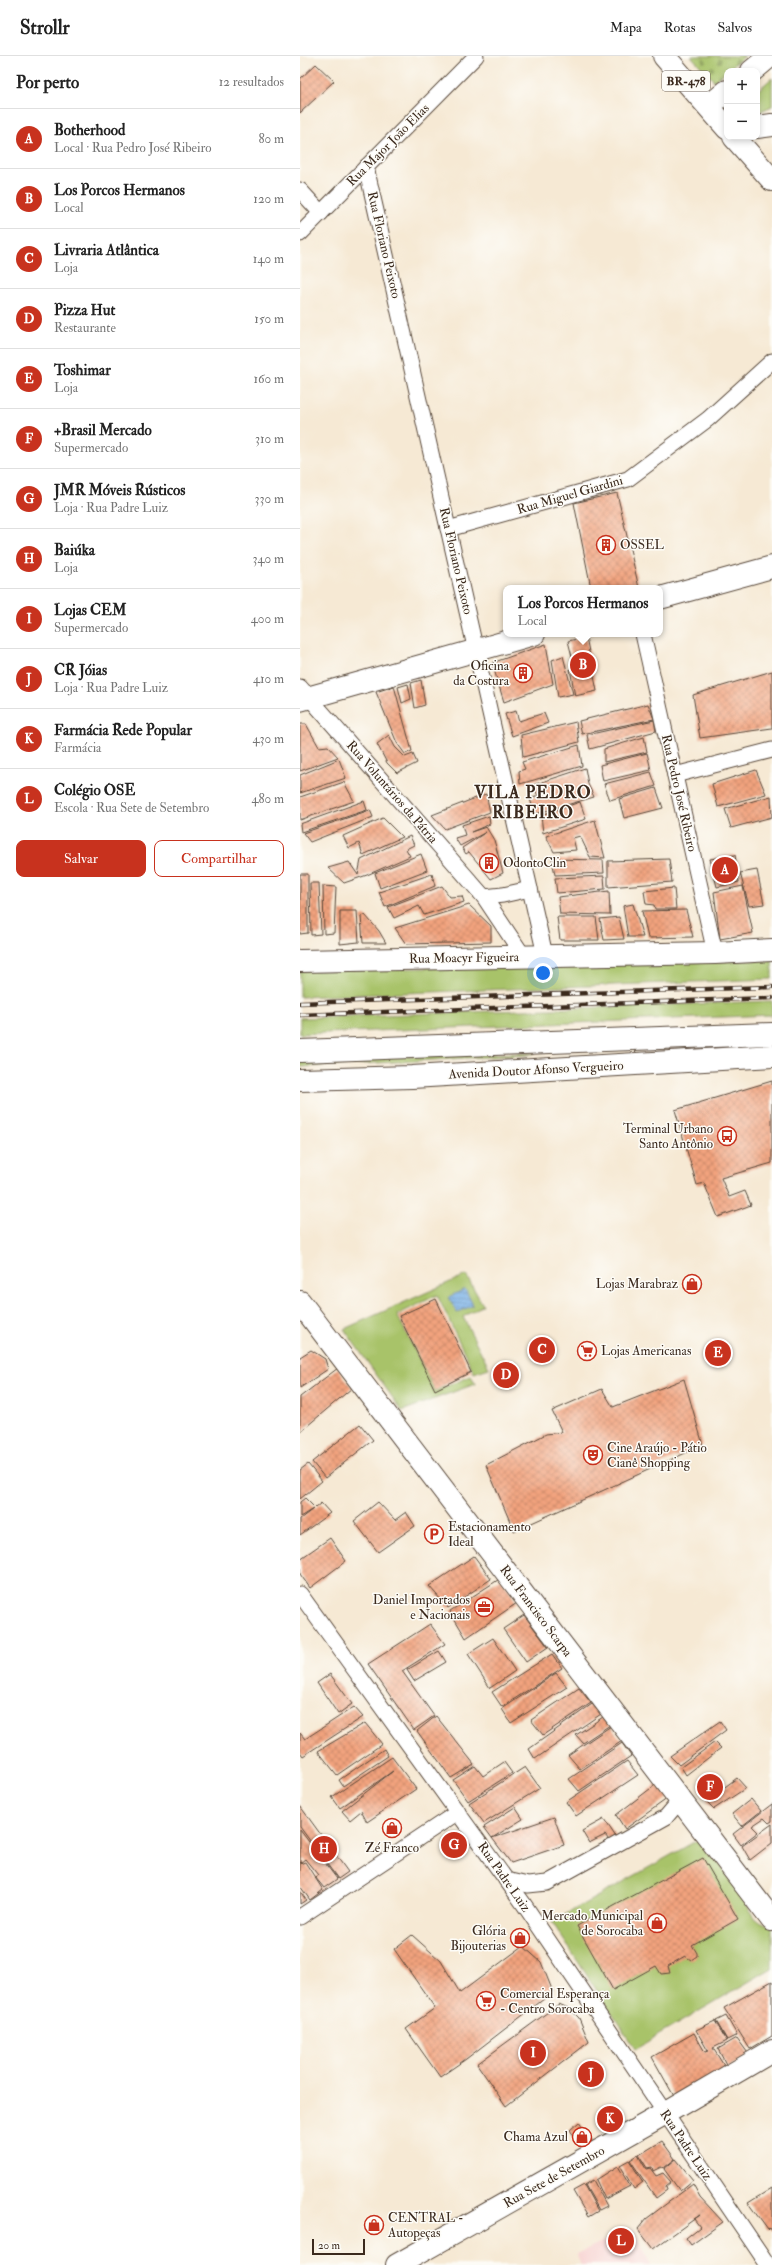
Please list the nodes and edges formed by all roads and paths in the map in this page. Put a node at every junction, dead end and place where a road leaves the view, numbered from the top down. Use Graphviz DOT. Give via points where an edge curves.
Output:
graph roads {
  1 [pos="476,56"];
  2 [pos="664,56"];
  3 [pos="770,56"];
  4 [pos="756,68"];
  5 [pos="724,94"];
  6 [pos="709,106"];
  7 [pos="724,124"];
  8 [pos="737,140"];
  9 [pos="366,167"];
  10 [pos="772,180"];
  11 [pos="300,190"];
  12 [pos="320,213"];
  13 [pos="300,234"];
  14 [pos="772,361"];
  15 [pos="448,529"];
  16 [pos="772,567"];
  17 [pos="663,597"];
  18 [pos="523,637"];
  19 [pos="644,637"];
  20 [pos="476,650"];
  21 [pos="303,695"];
  22 [pos="772,750"];
  23 [pos="675,775"];
  24 [pos="530,889"];
  25 [pos="484,897"];
  26 [pos="772,950"];
  27 [pos="716,953"];
  28 [pos="534,956"];
  29 [pos="300,961"];
  30 [pos="772,1034"];
  31 [pos="300,1051"];
  32 [pos="772,1056"];
  33 [pos="300,1080"];
  34 [pos="300,1302"];
  35 [pos="300,1594"];
  36 [pos="679,1798"];
  37 [pos="458,1812"];
  38 [pos="506,1880"];
  39 [pos="300,1917"];
  40 [pos="772,1920"];
  41 [pos="772,2051"];
  42 [pos="664,2114"];
  43 [pos="397,2265"];
  44 [pos="768,2265"];
  1 -- 9 [label="street, Rua Major João Elias"];
  2 -- 6 [label="main road, BR-478"];
  3 -- 4 [label="main road"];
  5 -- 6 [label="main road"];
  6 -- 7 [label="main road, BR-478"];
  8 -- 10 [label="main road"];
  9 -- 12 [label="street, Rua Major João Elias"];
  9 -- 15 [label="street, Rua Floriano Peixoto"];
  11 -- 12 [label="street"];
  12 -- 13 [label="street, Rua Major João Elias"];
  14 -- 15 [label="street, Rua Miguel Giardini" via="708,419 628,479"];
  15 -- 20 [label="street, Rua Floriano Peixoto"];
  16 -- 17 [label="main road"];
  18 -- 20 [label="main road"];
  19 -- 23 [label="street, Rua Pedro José Ribeiro"];
  20 -- 21 [label="main road"];
  20 -- 24 [label="street, Rua Floriano Peixoto"];
  21 -- 25 [label="street, Rua Voluntários da Pátria"];
  22 -- 23 [label="street"];
  23 -- 27 [label="street, Rua Pedro José Ribeiro"];
  24 -- 25 [label="street"];
  24 -- 28 [label="street, Rua Floriano Peixoto"];
  25 -- 28 [label="street, Rua Voluntários da Pátria"];
  26 -- 27 [label="main road, Rua Moacyr Figueira"];
  27 -- 28 [label="main road, Rua Moacyr Figueira"];
  28 -- 29 [label="main road, Rua Moacyr Figueira"];
  30 -- 31 [label="main road, Avenida Doutor Afonso Vergueiro"];
  32 -- 33 [label="main road, Avenida Doutor Afonso Vergueiro" via="412,1078"];
  34 -- 36 [label="main road, Rua Francisco Scarpa"];
  35 -- 37 [label="street, Rua Padre Luiz"];
  36 -- 38 [label="street" via="666,1816 547,1883 528,1885"];
  36 -- 40 [label="main road, Rua Francisco Scarpa"];
  37 -- 38 [label="street, Rua Padre Luiz"];
  37 -- 39 [label="street"];
  38 -- 42 [label="street, Rua Padre Luiz"];
  41 -- 42 [label="main road, Rua Sete de Setembro"];
  42 -- 43 [label="main road, Rua Sete de Setembro"];
  42 -- 44 [label="street, Rua Padre Luiz"];
}
